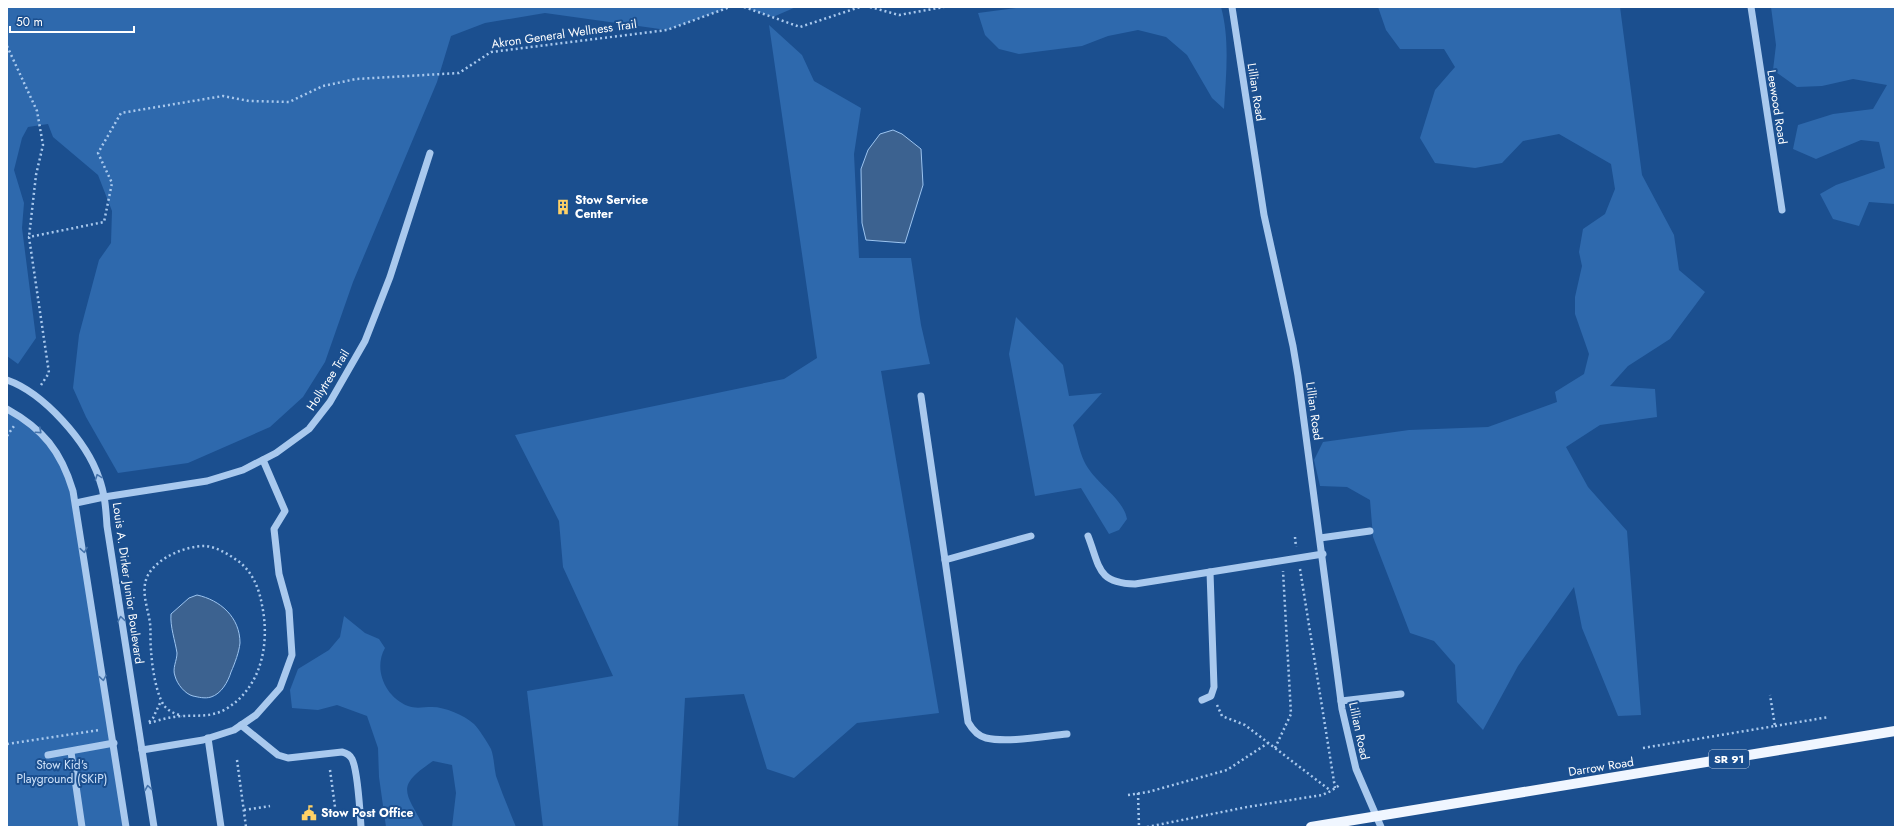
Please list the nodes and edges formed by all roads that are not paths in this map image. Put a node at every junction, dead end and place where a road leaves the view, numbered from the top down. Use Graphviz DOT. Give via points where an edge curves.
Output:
graph roads {
  1 [pos="1232,7"];
  2 [pos="1751,7"];
  3 [pos="430,153"];
  4 [pos="1782,210"];
  5 [pos="7,380"];
  6 [pos="921,396"];
  7 [pos="7,409"];
  8 [pos="263,460"];
  9 [pos="104,496"];
  10 [pos="76,503"];
  11 [pos="1370,531"];
  12 [pos="1031,536"];
  13 [pos="1088,536"];
  14 [pos="1320,538"];
  15 [pos="1323,554"];
  16 [pos="945,560"];
  17 [pos="1210,572"];
  18 [pos="1401,694"];
  19 [pos="1202,700"];
  20 [pos="1341,701"];
  21 [pos="241,725"];
  22 [pos="1895,731"];
  23 [pos="1067,734"];
  24 [pos="208,738"];
  25 [pos="114,743"];
  26 [pos="142,750"];
  27 [pos="71,752"];
  28 [pos="48,755"];
  29 [pos="1377,815"];
  30 [pos="82,827"];
  31 [pos="126,827"];
  32 [pos="154,827"];
  33 [pos="222,827"];
  34 [pos="361,827"];
  35 [pos="1311,827"];
  36 [pos="1381,827"];
  1 -- 14 [label="street, Lillian Road" via="1264,215 1293,346"];
  2 -- 4 [label="street, Leewood Road"];
  3 -- 8 [label="street, Hollytree Trail" via="390,277 365,341 330,402 309,429"];
  9 -- 5 [label="street, Louis A. Dirker Junior Boulevard, one-way" via="90,457 56,414 34,396"];
  6 -- 16 [label="street"];
  7 -- 10 [label="street, one-way" via="20,416 47,439 66,468"];
  8 -- 9 [label="street, Hollytree Trail" via="243,470 207,481"];
  8 -- 21 [label="street" via="285,510 274,529 279,574 289,610 292,655 280,688 256,715"];
  9 -- 10 [label="street, Hollytree Trail"];
  26 -- 9 [label="street, Louis A. Dirker Junior Boulevard, one-way"];
  10 -- 25 [label="street, one-way"];
  11 -- 14 [label="street"];
  12 -- 16 [label="street"];
  13 -- 17 [label="street" via="1100,569 1108,580 1120,584"];
  14 -- 15 [label="street, Lillian Road"];
  15 -- 17 [label="street"];
  15 -- 20 [label="street, Lillian Road"];
  16 -- 23 [label="street" via="968,722 974,731 985,738 1002,739"];
  17 -- 19 [label="street" via="1214,688 1211,696"];
  18 -- 20 [label="street"];
  20 -- 29 [label="street, Lillian Road" via="1356,768"];
  21 -- 24 [label="street" via="234,730"];
  21 -- 34 [label="street" via="278,755 288,758 342,752 348,754 352,759 355,774"];
  22 -- 29 [label="main road, Darrow Road / SR 91"];
  24 -- 26 [label="street"];
  24 -- 33 [label="street"];
  25 -- 27 [label="street"];
  25 -- 31 [label="street"];
  32 -- 26 [label="street, Louis A. Dirker Junior Boulevard, one-way"];
  27 -- 28 [label="street"];
  27 -- 30 [label="street"];
  29 -- 35 [label="main road, Darrow Road / SR 91"];
  29 -- 36 [label="street, Lillian Road"];
}
